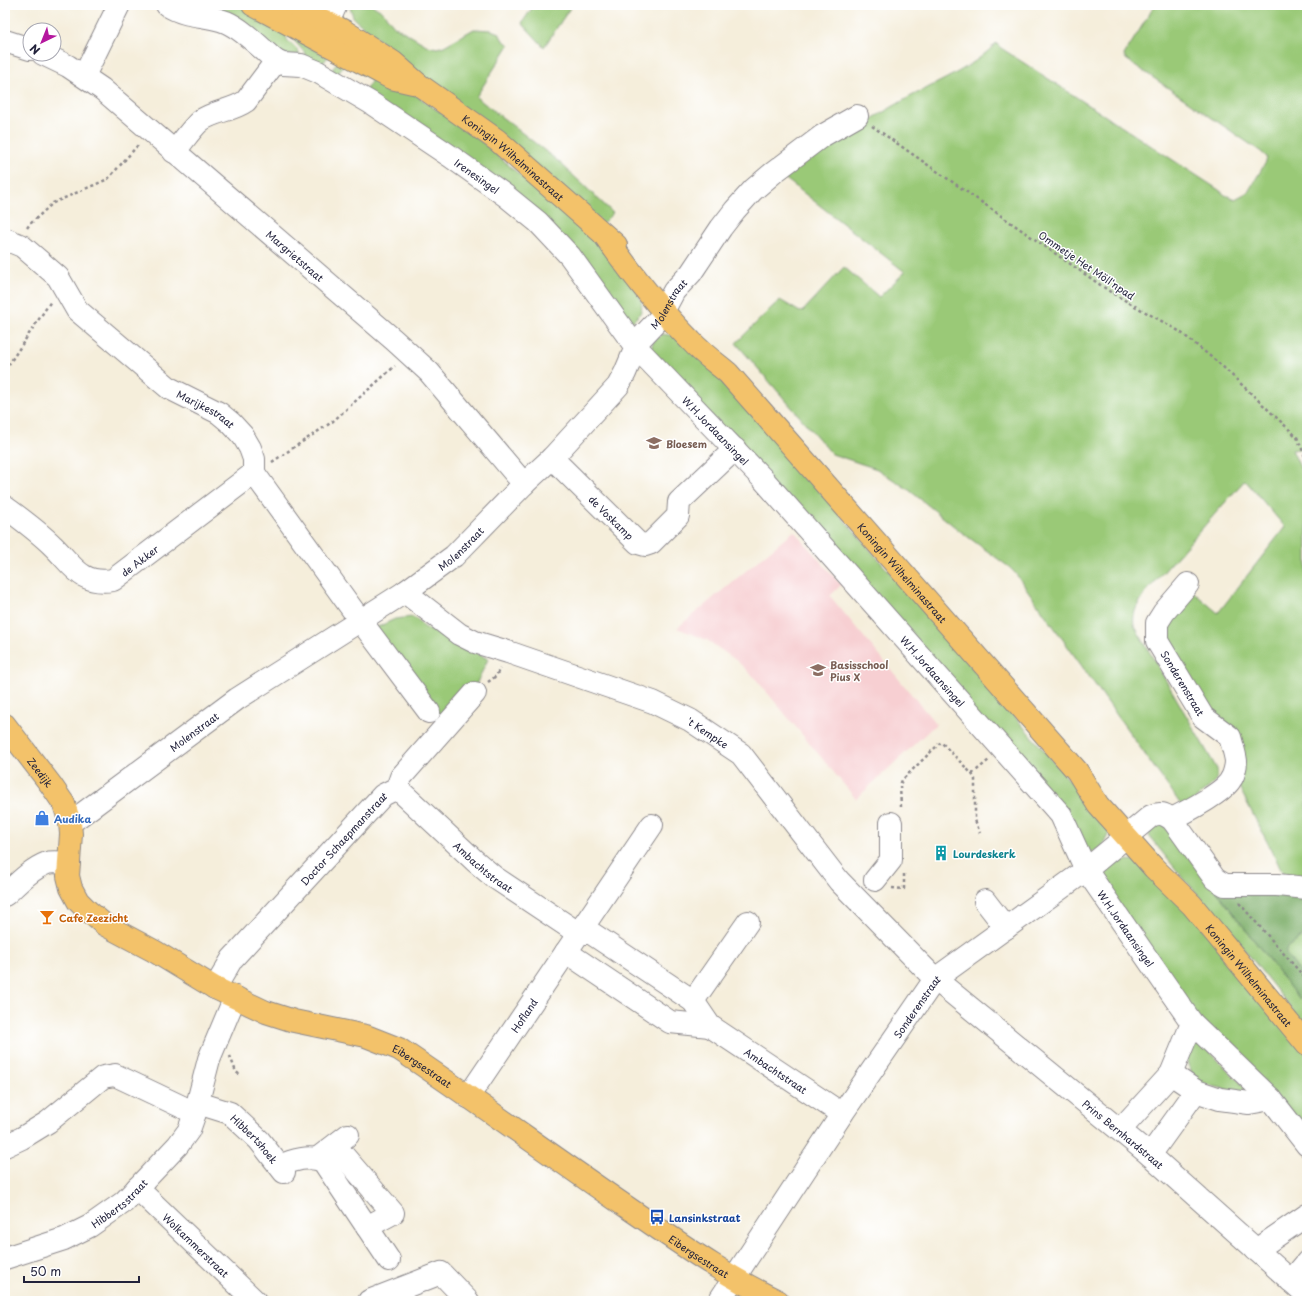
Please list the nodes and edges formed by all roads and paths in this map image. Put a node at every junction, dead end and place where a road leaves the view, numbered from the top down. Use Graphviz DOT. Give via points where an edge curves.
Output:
graph roads {
  1 [pos="119,5"];
  2 [pos="167,5"];
  3 [pos="253,5"];
  4 [pos="294,5"];
  5 [pos="325,12"];
  6 [pos="313,37"];
  7 [pos="5,41"];
  8 [pos="22,46"];
  9 [pos="276,61"];
  10 [pos="60,62"];
  11 [pos="84,76"];
  12 [pos="418,84"];
  13 [pos="857,116"];
  14 [pos="150,132"];
  15 [pos="174,152"];
  16 [pos="11,241"];
  17 [pos="62,284"];
  18 [pos="667,304"];
  19 [pos="636,346"];
  20 [pos="408,354"];
  21 [pos="5,370"];
  22 [pos="735,449"];
  23 [pos="552,458"];
  24 [pos="1307,461"];
  25 [pos="254,473"];
  26 [pos="524,484"];
  27 [pos="5,507"];
  28 [pos="1188,584"];
  29 [pos="405,592"];
  30 [pos="360,620"];
  31 [pos="508,652"];
  32 [pos="475,693"];
  33 [pos="429,712"];
  34 [pos="5,725"];
  35 [pos="397,788"];
  36 [pos="896,817"];
  37 [pos="1172,819"];
  38 [pos="70,823"];
  39 [pos="652,825"];
  40 [pos="1131,832"];
  41 [pos="980,833"];
  42 [pos="69,862"];
  43 [pos="904,868"];
  44 [pos="1086,870"];
  45 [pos="880,884"];
  46 [pos="1225,885"];
  47 [pos="1307,888"];
  48 [pos="5,895"];
  49 [pos="856,900"];
  50 [pos="985,901"];
  51 [pos="748,922"];
  52 [pos="1006,928"];
  53 [pos="578,934"];
  54 [pos="566,952"];
  55 [pos="935,979"];
  56 [pos="1307,980"];
  57 [pos="214,988"];
  58 [pos="235,998"];
  59 [pos="693,1002"];
  60 [pos="1192,1023"];
  61 [pos="710,1026"];
  62 [pos="1307,1045"];
  63 [pos="1171,1074"];
  64 [pos="1196,1091"];
  65 [pos="468,1096"];
  66 [pos="1271,1098"];
  67 [pos="196,1108"];
  68 [pos="842,1114"];
  69 [pos="1120,1130"];
  70 [pos="1307,1145"];
  71 [pos="5,1146"];
  72 [pos="1150,1155"];
  73 [pos="317,1158"];
  74 [pos="368,1183"];
  75 [pos="137,1188"];
  76 [pos="346,1196"];
  77 [pos="1307,1215"];
  78 [pos="367,1227"];
  79 [pos="1256,1250"];
  80 [pos="7,1251"];
  81 [pos="389,1260"];
  82 [pos="1307,1262"];
  83 [pos="734,1278"];
  84 [pos="1299,1288"];
  85 [pos="255,1301"];
  86 [pos="370,1301"];
  87 [pos="468,1301"];
  88 [pos="719,1301"];
  89 [pos="778,1301"];
  1 -- 11 [label="street"];
  2 -- 9 [label="street, Irenesingel" via="187,14 215,19 234,26"];
  3 -- 6 [label="main road, Koningin Wilhelminastraat"];
  4 -- 5 [label="main road, Koningin Wilhelminastraat"];
  5 -- 6 [label="street"];
  5 -- 12 [label="main road, Koningin Wilhelminastraat" via="393,62"];
  6 -- 12 [label="main road, Koningin Wilhelminastraat" via="391,78"];
  7 -- 8 [label="street"];
  9 -- 15 [label="street" via="246,101 200,121"];
  9 -- 19 [label="street, Irenesingel" via="301,65 334,81 400,122 506,196 538,222 570,256"];
  10 -- 11 [label="street, Margrietstraat"];
  11 -- 14 [label="street, Margrietstraat"];
  12 -- 18 [label="main road, Koningin Wilhelminastraat" via="497,140 605,236 630,272"];
  13 -- 18 [label="street, Molenstraat" via="822,136 753,190 734,210"];
  13 -- 24 [label="path, Ommetje Het Möll'npad" via="1112,293 1179,331 1221,365 1297,437"];
  14 -- 15 [label="street, Margrietstraat"];
  14 -- 16 [label="path" via="108,179 54,203"];
  15 -- 20 [label="street, Margrietstraat"];
  16 -- 17 [label="street, Marijkestraat" via="22,246"];
  17 -- 21 [label="path"];
  17 -- 25 [label="street, Marijkestraat" via="78,310 169,388 219,413 231,423 250,448 254,459"];
  18 -- 19 [label="street, Molenstraat" via="659,319"];
  18 -- 40 [label="main road, Koningin Wilhelminastraat" via="691,342 728,373 1077,771 1106,794"];
  19 -- 22 [label="street, W.H.Jordaansingel"];
  19 -- 23 [label="street, Molenstraat" via="618,386"];
  20 -- 25 [label="path" via="332,422"];
  20 -- 26 [label="street, Margrietstraat" via="429,372"];
  22 -- 23 [label="street, de Voskamp" via="679,502 678,516 651,543 644,545 638,543"];
  22 -- 44 [label="street, W.H.Jordaansingel" via="1061,815"];
  23 -- 26 [label="street, Molenstraat"];
  25 -- 27 [label="street, de Akker" via="113,580 90,580 77,572 53,546"];
  25 -- 30 [label="street, Marijkestraat"];
  26 -- 29 [label="street, Molenstraat" via="454,556"];
  28 -- 37 [label="street, Sonderenstraat" via="1157,623 1157,641 1203,717 1230,737 1236,762 1231,780 1215,794"];
  29 -- 30 [label="street, Molenstraat"];
  29 -- 31 [label="street, 't Kempke" via="459,634"];
  30 -- 33 [label="street"];
  30 -- 38 [label="street, Molenstraat" via="237,700"];
  31 -- 32 [label="path" via="496,676"];
  31 -- 49 [label="street, 't Kempke" via="653,702 690,720 740,754"];
  32 -- 35 [label="street, Doctor Schaepmanstraat" via="401,777"];
  34 -- 38 [label="main road, Zeedijk" via="64,804"];
  35 -- 53 [label="street, Ambachtstraat" via="494,877"];
  35 -- 57 [label="street, Doctor Schaepmanstraat" via="383,795 232,959"];
  36 -- 41 [label="path" via="902,780 941,742 975,779 975,820"];
  36 -- 45 [label="street" via="891,860"];
  37 -- 40 [label="street, Sonderenstraat" via="1159,813 1151,816"];
  37 -- 46 [label="street" via="1215,879"];
  38 -- 42 [label="main road"];
  39 -- 53 [label="street"];
  40 -- 44 [label="street, Sonderenstraat"];
  40 -- 62 [label="main road, Koningin Wilhelminastraat" via="1156,849 1181,884 1192,905"];
  42 -- 48 [label="street" via="48,863 36,869"];
  42 -- 57 [label="main road, Eibergsestraat" via="68,876 71,888 78,901 88,911 105,925 154,951"];
  43 -- 45 [label="path" via="904,889"];
  44 -- 52 [label="street, Sonderenstraat"];
  44 -- 60 [label="street, W.H.Jordaansingel"];
  45 -- 49 [label="street"];
  46 -- 47 [label="street"];
  46 -- 56 [label="path"];
  49 -- 55 [label="street, 't Kempke"];
  50 -- 52 [label="street"];
  51 -- 59 [label="street"];
  52 -- 55 [label="street, Sonderenstraat"];
  53 -- 54 [label="street, Hofland"];
  53 -- 59 [label="street, Ambachtstraat" via="591,933"];
  54 -- 61 [label="street, Ambachtstraat" via="670,1022"];
  54 -- 65 [label="street, Hofland"];
  55 -- 68 [label="street, Sonderenstraat"];
  55 -- 69 [label="street, Prins Bernhardstraat"];
  57 -- 58 [label="main road, Eibergsestraat"];
  58 -- 65 [label="main road, Eibergsestraat" via="294,1021 366,1036 399,1049"];
  58 -- 67 [label="street, Hibbertsstraat" via="209,1059"];
  59 -- 61 [label="street, Ambachtstraat"];
  60 -- 63 [label="street"];
  60 -- 66 [label="street, W.H.Jordaansingel"];
  61 -- 68 [label="street, Ambachtstraat"];
  63 -- 64 [label="street"];
  63 -- 69 [label="street"];
  64 -- 66 [label="street" via="1220,1099 1249,1103"];
  64 -- 72 [label="street"];
  65 -- 83 [label="main road, Eibergsestraat" via="682,1245"];
  66 -- 70 [label="street, W.H.Jordaansingel"];
  67 -- 71 [label="street" via="115,1075 103,1077 48,1122"];
  67 -- 73 [label="street, Hibbertshoek" via="230,1113 259,1140 282,1169 290,1162"];
  67 -- 75 [label="street, Hibbertsstraat" via="189,1130 178,1145"];
  68 -- 83 [label="street, Sonderenstraat"];
  69 -- 72 [label="street, Prins Bernhardstraat"];
  72 -- 79 [label="street, Prins Bernhardstraat"];
  73 -- 74 [label="street" via="346,1145"];
  73 -- 76 [label="street" via="323,1161"];
  74 -- 76 [label="street"];
  74 -- 78 [label="street" via="393,1213"];
  75 -- 80 [label="street, Hibbertsstraat" via="124,1202 90,1226 64,1239"];
  75 -- 85 [label="street, Wolkammerstraat"];
  76 -- 78 [label="street"];
  77 -- 79 [label="street"];
  78 -- 81 [label="street"];
  79 -- 84 [label="street, Prins Bernhardstraat"];
  82 -- 84 [label="street"];
  83 -- 88 [label="street"];
  83 -- 89 [label="main road, Eibergsestraat"];
  86 -- 87 [label="street" via="441,1273"];
}
